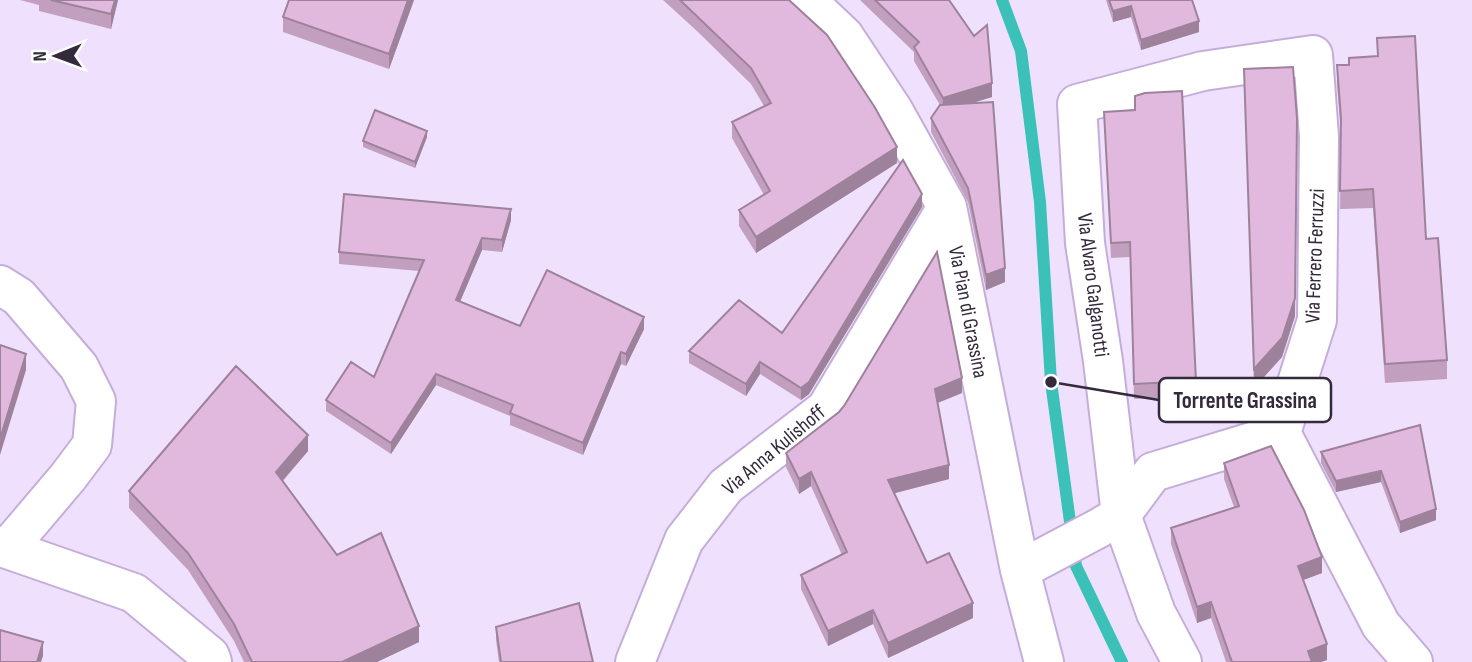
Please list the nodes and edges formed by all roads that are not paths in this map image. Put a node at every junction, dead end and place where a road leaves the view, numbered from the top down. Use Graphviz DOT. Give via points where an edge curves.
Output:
graph roads {
  1 [pos="806,0"];
  2 [pos="1077,104"];
  3 [pos="947,207"];
  4 [pos="0,285"];
  5 [pos="1281,433"];
  6 [pos="1110,522"];
  7 [pos="4,548"];
  8 [pos="1031,565"];
  9 [pos="212,662"];
  10 [pos="635,662"];
  11 [pos="1044,662"];
  12 [pos="1182,662"];
  13 [pos="1413,662"];
  1 -- 3 [label="street, Via Pian di Grassina" via="844,36 893,110"];
  2 -- 5 [label="street, Via Ferrero Ferruzzi" via="1203,71 1312,55 1319,137 1317,320"];
  2 -- 6 [label="street, Via Alvaro Galganotti" via="1085,243 1103,361"];
  3 -- 8 [label="street, Via Pian di Grassina"];
  3 -- 10 [label="street, Via Anna Kulishoff" via="826,409 726,486 684,540"];
  4 -- 7 [label="street" via="19,297 79,367 96,401 92,445"];
  5 -- 6 [label="street" via="1153,472"];
  5 -- 13 [label="street" via="1381,625"];
  6 -- 8 [label="street"];
  6 -- 12 [label="street, Via Alvaro Galganotti"];
  7 -- 9 [label="street" via="134,593"];
  8 -- 11 [label="street, Via Pian di Grassina"];
}
